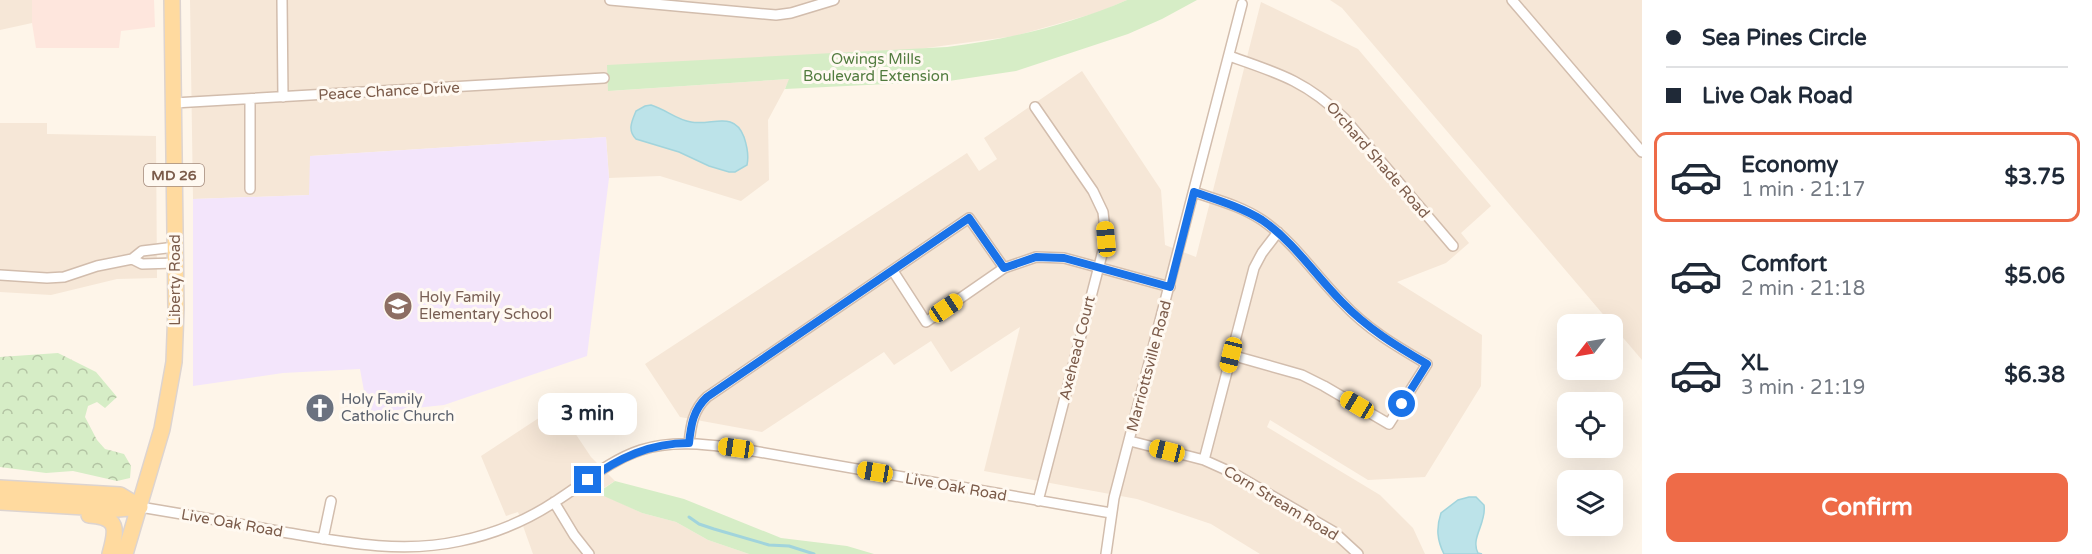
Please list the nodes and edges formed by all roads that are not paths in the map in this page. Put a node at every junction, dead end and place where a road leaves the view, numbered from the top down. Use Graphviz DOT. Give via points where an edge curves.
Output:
graph roads {
  1 [pos="172,0"];
  2 [pos="282,0"];
  3 [pos="610,0"];
  4 [pos="834,0"];
  5 [pos="1512,0"];
  6 [pos="685,4"];
  7 [pos="1242,4"];
  8 [pos="1229,56"];
  9 [pos="604,78"];
  10 [pos="283,97"];
  11 [pos="250,99"];
  12 [pos="174,103"];
  13 [pos="1035,107"];
  14 [pos="1642,152"];
  15 [pos="250,189"];
  16 [pos="1194,192"];
  17 [pos="1278,232"];
  18 [pos="1453,246"];
  19 [pos="175,255"];
  20 [pos="132,259"];
  21 [pos="1098,266"];
  22 [pos="1004,268"];
  23 [pos="893,271"];
  24 [pos="0,275"];
  25 [pos="1170,287"];
  26 [pos="1231,355"];
  27 [pos="1130,441"];
  28 [pos="689,443"];
  29 [pos="1204,460"];
  30 [pos="0,488"];
  31 [pos="331,501"];
  32 [pos="1038,501"];
  33 [pos="0,502"];
  34 [pos="554,502"];
  35 [pos="74,507"];
  36 [pos="140,507"];
  37 [pos="1111,513"];
  38 [pos="324,538"];
  39 [pos="110,554"];
  40 [pos="125,554"];
  41 [pos="589,554"];
  42 [pos="1106,554"];
  43 [pos="1358,554"];
  1 -- 12 [label="main road, Liberty Road / MD 26"];
  2 -- 10 [label="street"];
  3 -- 6 [label="street"];
  4 -- 6 [label="street" via="776,15"];
  5 -- 14 [label="street"];
  7 -- 8 [label="street, Marriottsville Road"];
  8 -- 16 [label="street, Marriottsville Road"];
  8 -- 18 [label="street, Orchard Shade Road" via="1285,76 1328,102"];
  9 -- 10 [label="street, Peace Chance Drive"];
  10 -- 11 [label="street, Peace Chance Drive"];
  11 -- 12 [label="street, Peace Chance Drive"];
  11 -- 15 [label="street"];
  12 -- 19 [label="main road, Liberty Road / MD 26"];
  13 -- 21 [label="street, Axehead Court" via="1094,190 1103,212 1106,239"];
  16 -- 17 [label="street" via="1236,207"];
  16 -- 25 [label="street, Marriottsville Road"];
  17 -- 26 [label="street" via="1254,267"];
  17 -- 26 [label="street" via="1360,320 1427,364 1389,424 1302,375"];
  19 -- 20 [label="street" via="142,252"];
  19 -- 20 [label="street" via="142,264"];
  19 -- 36 [label="main road, Liberty Road / MD 26" via="172,378"];
  20 -- 24 [label="street" via="56,278"];
  21 -- 22 [label="street" via="1064,258 1036,257"];
  21 -- 25 [label="street"];
  21 -- 32 [label="street, Axehead Court"];
  22 -- 23 [label="street" via="969,218"];
  22 -- 23 [label="street" via="926,322"];
  23 -- 28 [label="street" via="707,397 696,408"];
  25 -- 27 [label="street, Marriottsville Road"];
  26 -- 29 [label="street"];
  27 -- 29 [label="street, Corn Stream Road"];
  27 -- 37 [label="street, Marriottsville Road"];
  28 -- 32 [label="street, Live Oak Road"];
  28 -- 34 [label="street, Live Oak Road" via="655,446 631,454"];
  29 -- 43 [label="street, Corn Stream Road" via="1233,472 1334,532"];
  30 -- 36 [label="main road" via="120,495"];
  31 -- 38 [label="street"];
  32 -- 37 [label="street, Live Oak Road"];
  33 -- 35 [label="main road"];
  34 -- 38 [label="street, Live Oak Road" via="513,525 441,545 380,546"];
  34 -- 41 [label="street"];
  35 -- 36 [label="main road"];
  35 -- 39 [label="main road" via="80,514 104,516 111,523 115,535"];
  36 -- 38 [label="street, Live Oak Road"];
  36 -- 40 [label="main road, Liberty Road / MD 26"];
  37 -- 42 [label="street, Marriottsville Road"];
}
